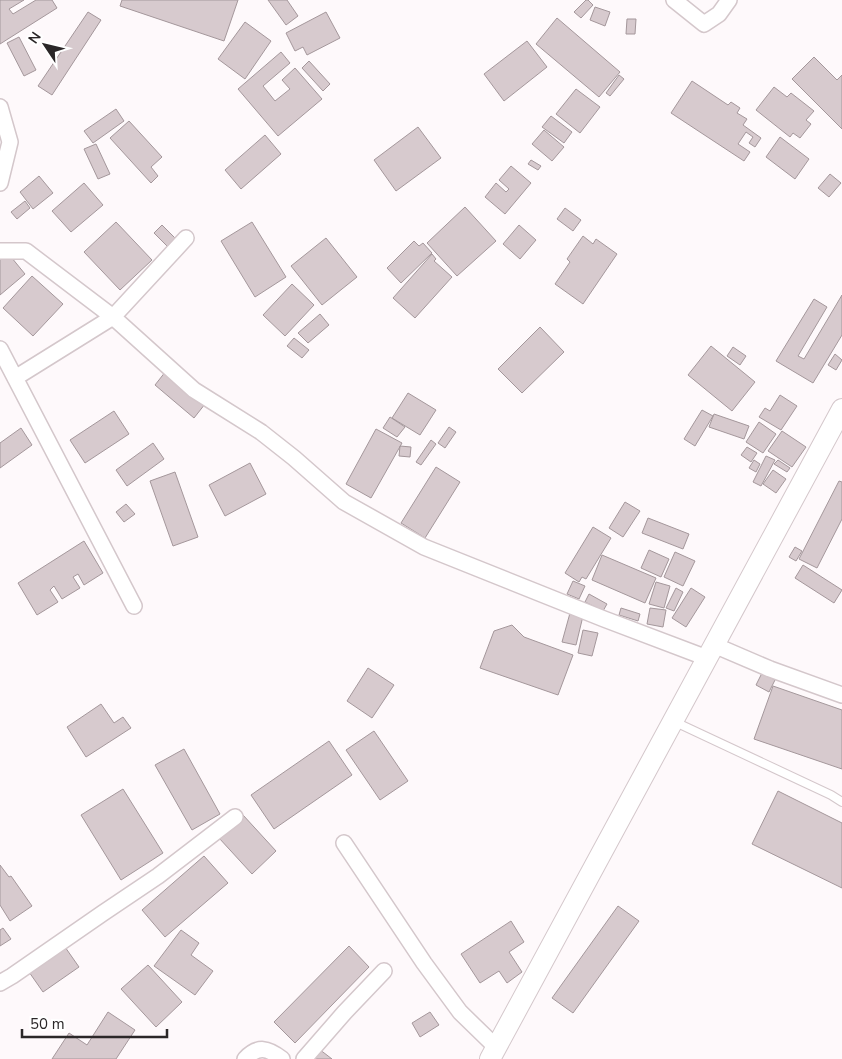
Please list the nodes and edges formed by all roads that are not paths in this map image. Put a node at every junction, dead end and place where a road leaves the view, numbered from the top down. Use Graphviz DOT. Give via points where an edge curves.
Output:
graph roads {
  1 [pos="674,0"];
  2 [pos="728,0"];
  3 [pos="0,107"];
  4 [pos="0,183"];
  5 [pos="186,238"];
  6 [pos="0,251"];
  7 [pos="114,317"];
  8 [pos="0,349"];
  9 [pos="15,378"];
  10 [pos="842,409"];
  11 [pos="134,606"];
  12 [pos="711,652"];
  13 [pos="842,695"];
  14 [pos="673,721"];
  15 [pos="842,802"];
  16 [pos="235,817"];
  17 [pos="344,843"];
  18 [pos="384,971"];
  19 [pos="0,983"];
  20 [pos="493,1053"];
  21 [pos="245,1059"];
  22 [pos="282,1059"];
  23 [pos="304,1059"];
  1 -- 2 [label="street" via="704,24 719,14"];
  3 -- 4 [label="street" via="10,142"];
  5 -- 7 [label="street"];
  6 -- 7 [label="street" via="26,251"];
  7 -- 9 [label="street"];
  7 -- 12 [label="street" via="194,390 261,432 344,502 424,547 604,620"];
  8 -- 9 [label="street"];
  9 -- 11 [label="street"];
  10 -- 12 [label="street"];
  12 -- 13 [label="street"];
  12 -- 14 [label="street"];
  14 -- 15 [label="lane"];
  14 -- 20 [label="street"];
  16 -- 19 [label="street" via="158,876"];
  17 -- 20 [label="street" via="424,963"];
  18 -- 23 [label="street"];
  21 -- 22 [label="street" via="262,1049"];
}
